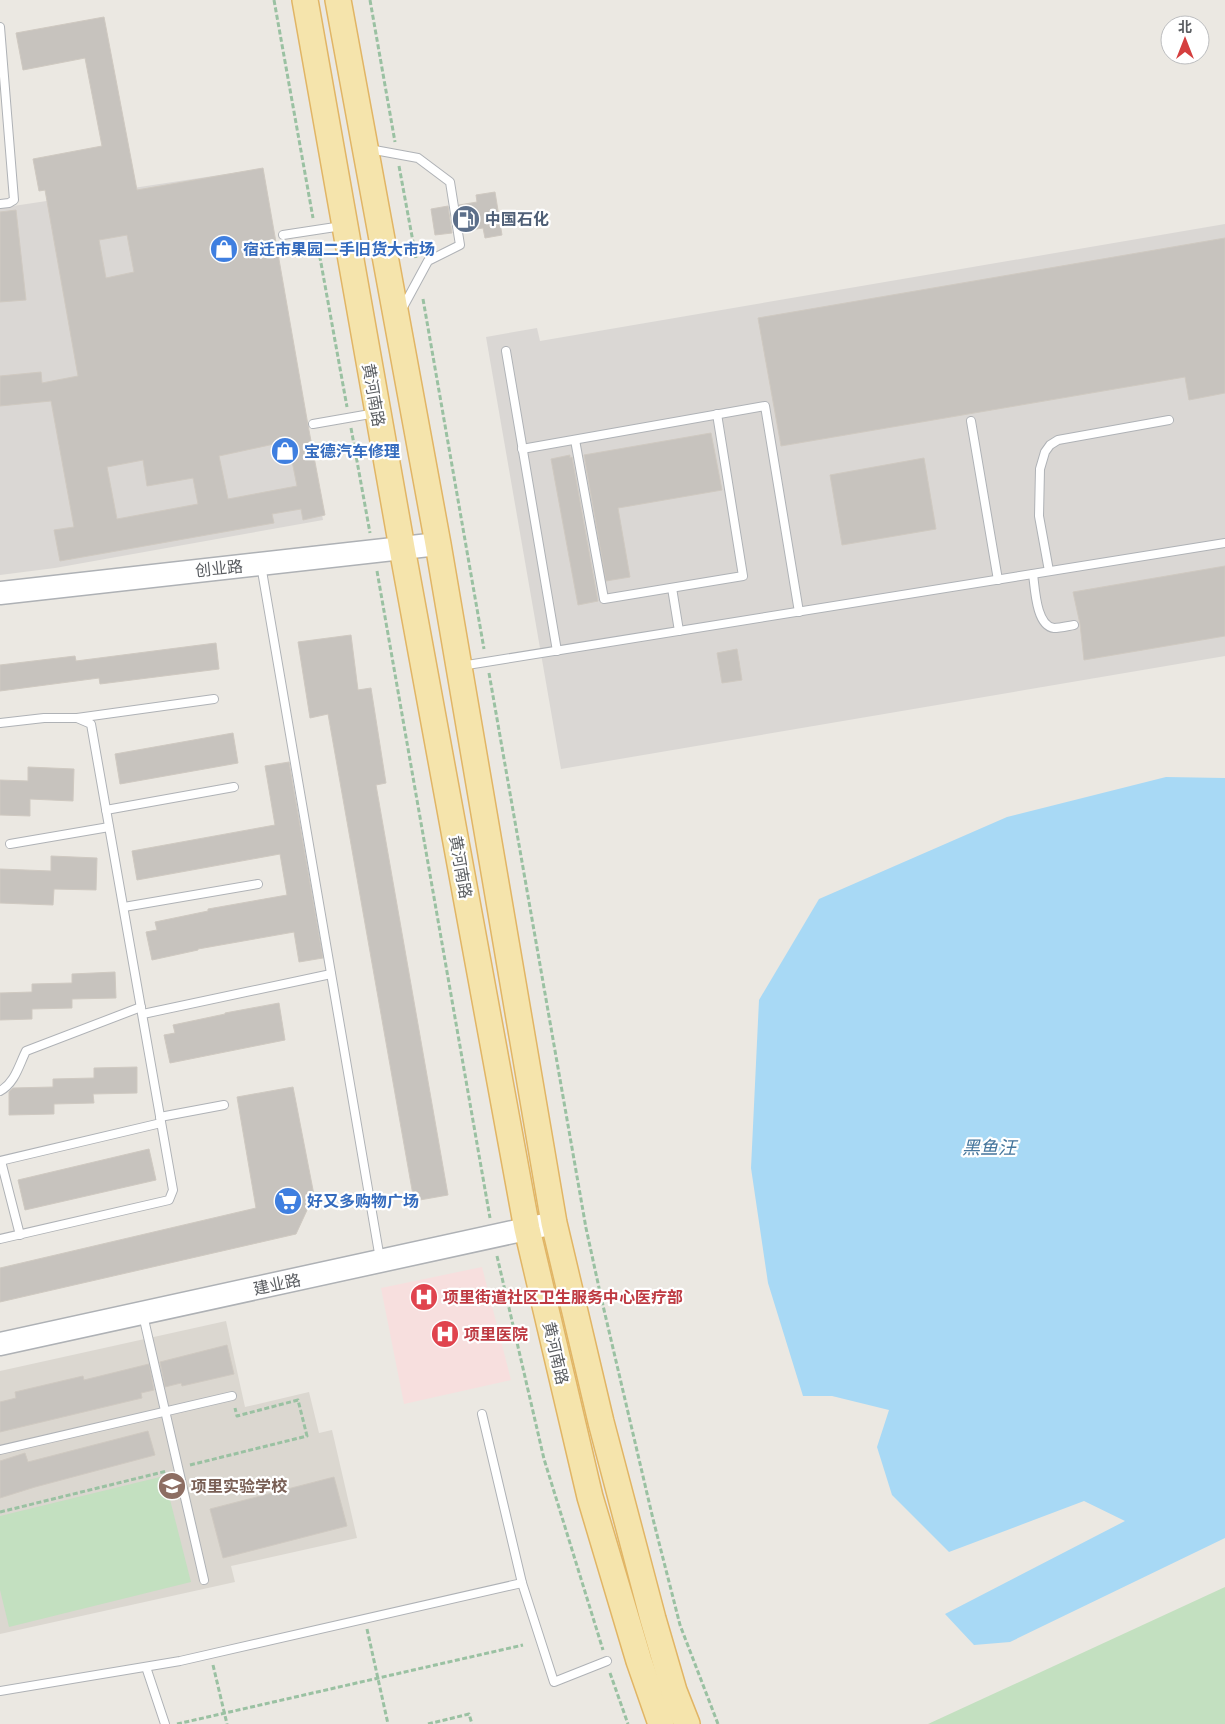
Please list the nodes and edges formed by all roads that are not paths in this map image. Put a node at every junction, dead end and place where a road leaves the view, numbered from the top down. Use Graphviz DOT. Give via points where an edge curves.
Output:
graph roads {
  1 [pos="305,0"];
  2 [pos="338,0"];
  3 [pos="0,26"];
  4 [pos="0,40"];
  5 [pos="3,110"];
  6 [pos="365,148"];
  7 [pos="0,204"];
  8 [pos="344,226"];
  9 [pos="283,235"];
  10 [pos="396,318"];
  11 [pos="506,351"];
  12 [pos="378,413"];
  13 [pos="717,414"];
  14 [pos="1170,420"];
  15 [pos="971,421"];
  16 [pos="313,424"];
  17 [pos="575,440"];
  18 [pos="522,449"];
  19 [pos="1225,543"];
  20 [pos="438,544"];
  21 [pos="402,548"];
  22 [pos="261,564"];
  23 [pos="1049,571"];
  24 [pos="1032,574"];
  25 [pos="998,580"];
  26 [pos="672,588"];
  27 [pos="0,593"];
  28 [pos="799,612"];
  29 [pos="1074,625"];
  30 [pos="679,631"];
  31 [pos="557,651"];
  32 [pos="459,666"];
  33 [pos="214,699"];
  34 [pos="77,718"];
  35 [pos="0,722"];
  36 [pos="234,788"];
  37 [pos="106,810"];
  38 [pos="109,827"];
  39 [pos="10,844"];
  40 [pos="258,884"];
  41 [pos="124,907"];
  42 [pos="331,974"];
  43 [pos="142,1010"];
  44 [pos="0,1091"];
  45 [pos="224,1105"];
  46 [pos="161,1120"];
  47 [pos="0,1161"];
  48 [pos="554,1223"];
  49 [pos="527,1229"];
  50 [pos="20,1235"];
  51 [pos="0,1239"];
  52 [pos="380,1261"];
  53 [pos="143,1313"];
  54 [pos="0,1344"];
  55 [pos="232,1396"];
  56 [pos="166,1411"];
  57 [pos="482,1414"];
  58 [pos="0,1450"];
  59 [pos="204,1580"];
  60 [pos="522,1583"];
  61 [pos="606,1662"];
  62 [pos="146,1666"];
  63 [pos="0,1690"];
  64 [pos="166,1724"];
  65 [pos="661,1724"];
  66 [pos="687,1724"];
  1 -- 8 [label="main road, 黄河南路"];
  2 -- 6 [label="main road, 黄河南路"];
  3 -- 4 [label="lane"];
  4 -- 5 [label="lane"];
  5 -- 7 [label="lane" via="14,200"];
  6 -- 10 [label="main road, 黄河南路"];
  6 -- 10 [label="lane" via="418,158 450,182 460,245 428,261"];
  8 -- 9 [label="lane"];
  8 -- 12 [label="main road, 黄河南路"];
  10 -- 20 [label="main road, 黄河南路"];
  11 -- 18 [label="lane"];
  12 -- 16 [label="lane"];
  12 -- 21 [label="main road, 黄河南路"];
  13 -- 17 [label="lane"];
  13 -- 26 [label="lane" via="744,576"];
  13 -- 28 [label="lane" via="766,406"];
  14 -- 23 [label="lane" via="1058,440 1050,445 1040,469 1039,516"];
  15 -- 25 [label="lane"];
  17 -- 18 [label="lane"];
  17 -- 26 [label="lane" via="604,599"];
  18 -- 31 [label="lane"];
  19 -- 23 [label="lane"];
  20 -- 21 [label="street, 创业路"];
  20 -- 32 [label="main road, 黄河南路"];
  21 -- 22 [label="street, 创业路"];
  21 -- 49 [label="main road, 黄河南路"];
  22 -- 27 [label="street, 创业路"];
  22 -- 42 [label="lane"];
  23 -- 24 [label="lane"];
  24 -- 25 [label="lane"];
  24 -- 29 [label="lane" via="1040,617 1045,624 1053,628"];
  25 -- 28 [label="lane"];
  26 -- 30 [label="lane"];
  28 -- 30 [label="lane"];
  30 -- 31 [label="lane"];
  31 -- 32 [label="lane"];
  32 -- 48 [label="main road, 黄河南路"];
  33 -- 34 [label="lane"];
  34 -- 35 [label="lane"];
  34 -- 37 [label="lane" via="91,724"];
  36 -- 37 [label="lane"];
  37 -- 38 [label="lane"];
  38 -- 39 [label="lane"];
  38 -- 41 [label="lane"];
  40 -- 41 [label="lane"];
  41 -- 43 [label="lane"];
  42 -- 43 [label="lane"];
  42 -- 52 [label="lane"];
  43 -- 44 [label="lane" via="26,1051 14,1077"];
  43 -- 46 [label="lane"];
  45 -- 46 [label="lane"];
  46 -- 47 [label="lane"];
  46 -- 50 [label="lane" via="173,1190 170,1200"];
  47 -- 50 [label="lane"];
  48 -- 49 [label="street, 建业路"];
  48 -- 66 [label="main road, 黄河南路" via="645,1591 674,1692"];
  49 -- 52 [label="street, 建业路"];
  49 -- 65 [label="main road, 黄河南路" via="590,1497"];
  50 -- 51 [label="lane"];
  52 -- 53 [label="street, 建业路"];
  53 -- 54 [label="street, 建业路"];
  53 -- 56 [label="lane"];
  55 -- 56 [label="lane"];
  56 -- 58 [label="lane"];
  56 -- 59 [label="lane"];
  57 -- 60 [label="lane"];
  60 -- 61 [label="lane" via="554,1682"];
  60 -- 62 [label="lane"];
  62 -- 63 [label="lane"];
  62 -- 64 [label="lane"];
}
